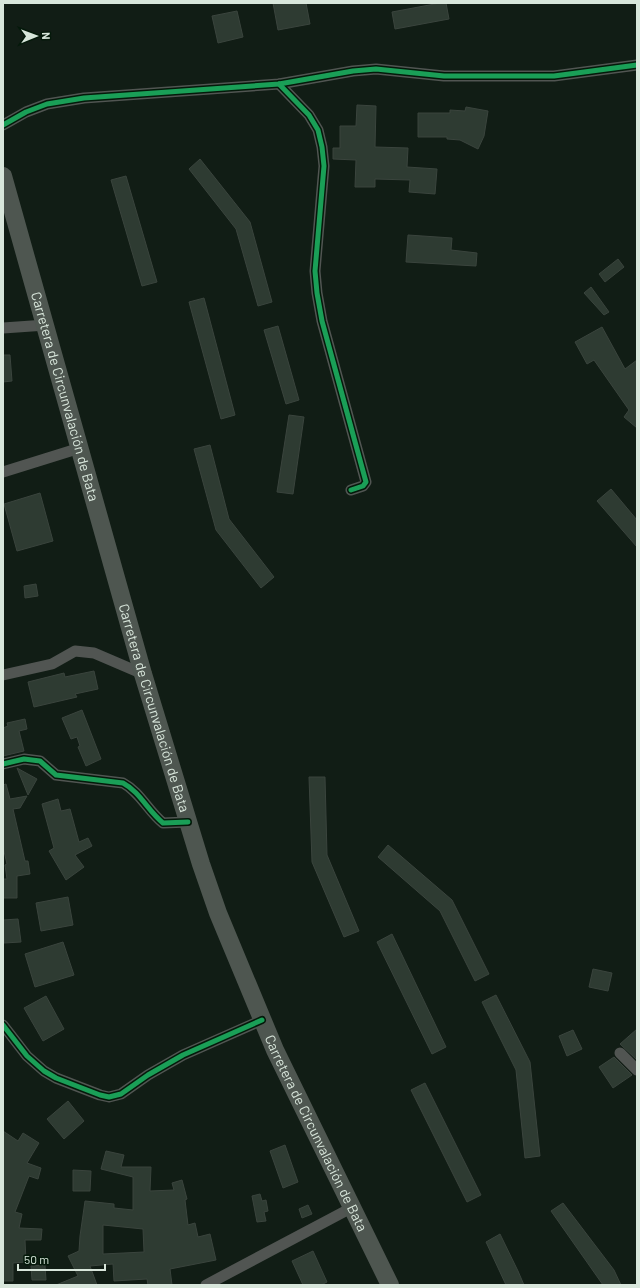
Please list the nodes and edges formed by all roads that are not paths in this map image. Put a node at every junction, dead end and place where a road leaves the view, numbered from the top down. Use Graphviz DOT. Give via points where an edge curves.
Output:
graph roads {
  1 [pos="637,65"];
  2 [pos="279,84"];
  3 [pos="3,125"];
  4 [pos="3,176"];
  5 [pos="46,325"];
  6 [pos="3,328"];
  7 [pos="80,448"];
  8 [pos="3,472"];
  9 [pos="350,490"];
  10 [pos="143,674"];
  11 [pos="3,675"];
  12 [pos="3,764"];
  13 [pos="188,822"];
  14 [pos="262,1020"];
  15 [pos="3,1026"];
  16 [pos="620,1053"];
  17 [pos="637,1070"];
  18 [pos="353,1207"];
  19 [pos="206,1285"];
  20 [pos="390,1285"];
  1 -- 2 [label="street" via="554,76 444,76 376,69"];
  2 -- 3 [label="street" via="84,98 47,104"];
  2 -- 9 [label="street" via="309,115 318,130 322,147 324,166 315,271 322,321 366,482 363,486"];
  4 -- 5 [label="main road, Carretera de Circunvalación de Bata"];
  5 -- 6 [label="street"];
  5 -- 7 [label="main road, Carretera de Circunvalación de Bata"];
  7 -- 8 [label="street"];
  7 -- 10 [label="main road, Carretera de Circunvalación de Bata"];
  10 -- 11 [label="street" via="94,653 75,651 52,664"];
  10 -- 13 [label="main road, Carretera de Circunvalación de Bata"];
  12 -- 13 [label="street" via="24,759 40,760 56,774 123,783 132,788 153,815 163,822"];
  13 -- 14 [label="main road, Carretera de Circunvalación de Bata" via="218,913"];
  14 -- 15 [label="street" via="183,1055 121,1094 109,1097 56,1078 44,1071 27,1056"];
  14 -- 18 [label="main road, Carretera de Circunvalación de Bata"];
  16 -- 17 [label="street"];
  18 -- 19 [label="street"];
  18 -- 20 [label="main road, Carretera de Circunvalación de Bata"];
}
